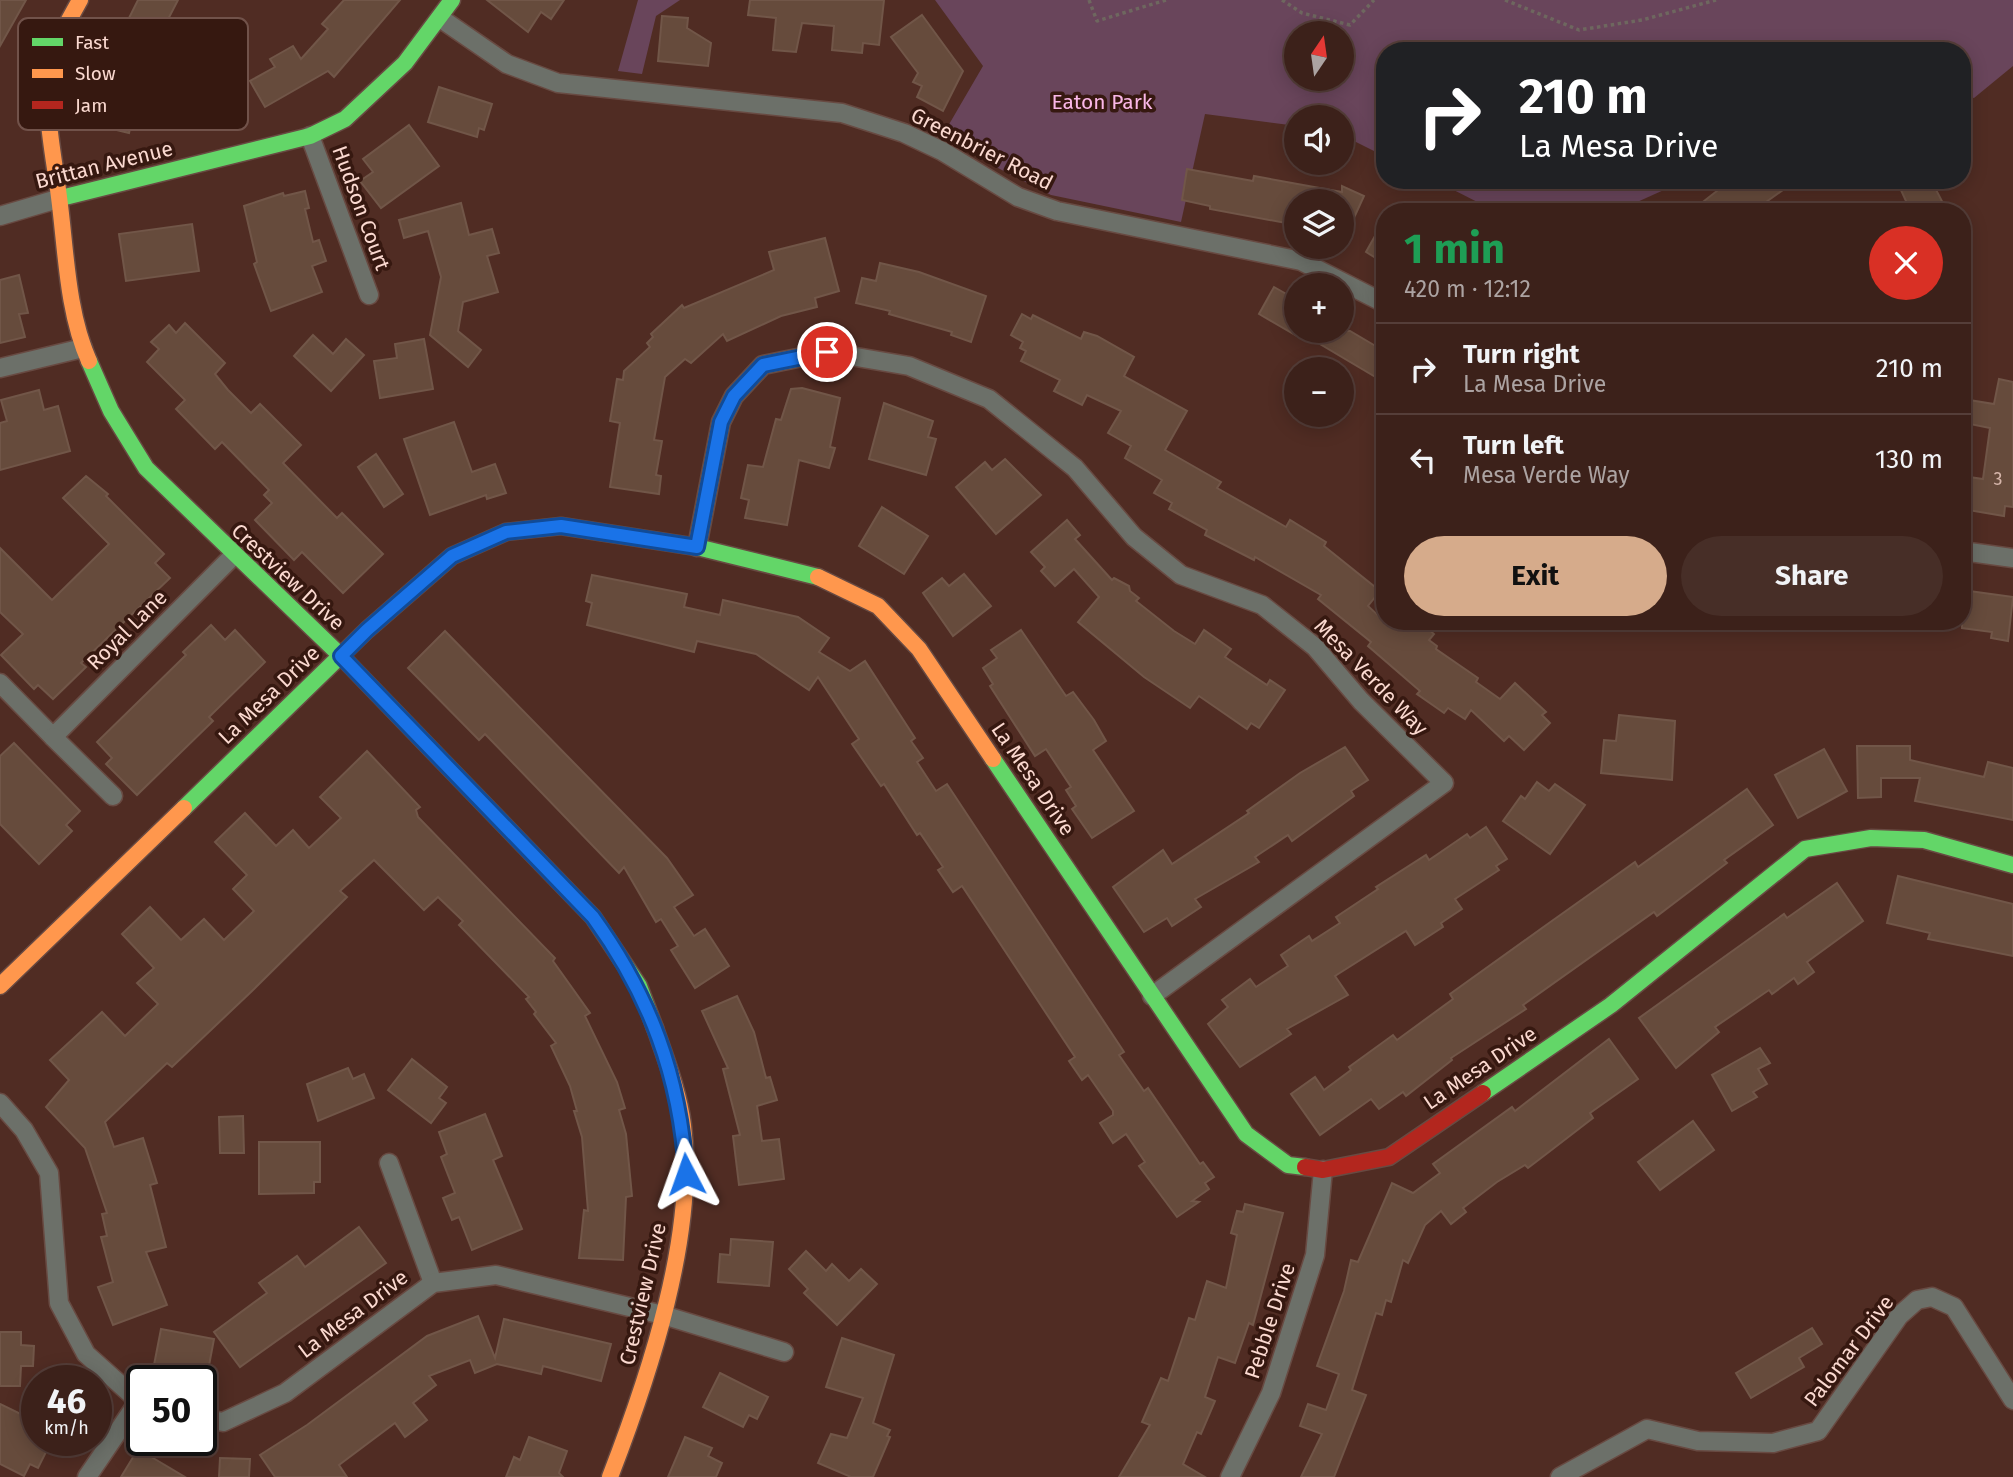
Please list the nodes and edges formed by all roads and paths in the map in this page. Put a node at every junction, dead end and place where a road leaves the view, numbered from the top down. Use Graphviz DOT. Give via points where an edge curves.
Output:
graph roads {
  1 [pos="80,0"];
  2 [pos="452,0"];
  3 [pos="1089,0"];
  4 [pos="1166,0"];
  5 [pos="1282,0"];
  6 [pos="1374,0"];
  7 [pos="1505,0"];
  8 [pos="1716,0"];
  9 [pos="70,18"];
  10 [pos="440,18"];
  11 [pos="51,130"];
  12 [pos="310,136"];
  13 [pos="61,198"];
  14 [pos="0,216"];
  15 [pos="369,295"];
  16 [pos="1376,299"];
  17 [pos="83,348"];
  18 [pos="0,368"];
  19 [pos="697,547"];
  20 [pos="1971,552"];
  21 [pos="234,555"];
  22 [pos="2013,558"];
  23 [pos="341,656"];
  24 [pos="0,682"];
  25 [pos="53,737"];
  26 [pos="113,796"];
  27 [pos="2013,865"];
  28 [pos="0,986"];
  29 [pos="1152,996"];
  30 [pos="0,1103"];
  31 [pos="389,1163"];
  32 [pos="1323,1170"];
  33 [pos="433,1283"];
  34 [pos="663,1315"];
  35 [pos="784,1352"];
  36 [pos="126,1390"];
  37 [pos="2013,1400"];
  38 [pos="217,1421"];
  39 [pos="126,1423"];
  40 [pos="87,1477"];
  41 [pos="610,1477"];
  42 [pos="1230,1477"];
  43 [pos="1560,1477"];
  1 -- 9 [label="street, Crestview Drive"];
  2 -- 10 [label="street, Brittan Avenue"];
  3 -- 4 [label="path" via="1097,21"];
  5 -- 6 [label="path" via="1302,13 1350,25"];
  7 -- 8 [label="path" via="1579,30 1642,20"];
  10 -- 12 [label="street, Brittan Avenue" via="405,63 345,119"];
  10 -- 16 [label="street, Greenbrier Road" via="507,64 558,83 842,113 904,133 1044,207 1301,261"];
  11 -- 13 [label="street, Crestview Drive"];
  12 -- 13 [label="street, Brittan Avenue"];
  12 -- 15 [label="street, Hudson Court"];
  13 -- 14 [label="street, Brittan Avenue"];
  13 -- 17 [label="street, Crestview Drive"];
  17 -- 18 [label="street"];
  17 -- 21 [label="street, Crestview Drive" via="111,411 146,468"];
  19 -- 23 [label="street, La Mesa Drive" via="561,526 506,532 452,556"];
  19 -- 29 [label="street, La Mesa Drive" via="821,578 878,606 919,649"];
  19 -- 29 [label="street, Mesa Verde Way" via="721,422 734,396 763,365 827,352 909,366 989,399 1075,468 1134,537 1181,575 1262,605 1315,647 1368,708 1444,783"];
  20 -- 22 [label="street"];
  21 -- 23 [label="street, Crestview Drive"];
  21 -- 25 [label="street, Royal Lane"];
  23 -- 28 [label="street, La Mesa Drive"];
  23 -- 34 [label="street, Crestview Drive" via="593,917 639,986 672,1076 686,1174 679,1245"];
  24 -- 25 [label="street"];
  25 -- 26 [label="street"];
  27 -- 32 [label="street, La Mesa Drive" via="1924,841 1871,838 1805,849 1611,1005 1389,1157"];
  29 -- 32 [label="street, La Mesa Drive" via="1246,1134 1288,1165"];
  30 -- 36 [label="street" via="24,1130 49,1172 59,1303 86,1354"];
  31 -- 33 [label="street"];
  32 -- 42 [label="street, Pebble Drive" via="1315,1255 1271,1393"];
  33 -- 34 [label="street, La Mesa Drive" via="496,1275"];
  33 -- 38 [label="street, La Mesa Drive" via="285,1393"];
  34 -- 35 [label="street, La Mesa Drive"];
  34 -- 41 [label="street, Crestview Drive" via="639,1401"];
  37 -- 43 [label="street, Palomar Drive" via="1954,1307 1932,1297 1917,1300 1899,1316 1818,1432 1773,1443 1698,1441 1647,1429"];
  39 -- 40 [label="street"];
}
